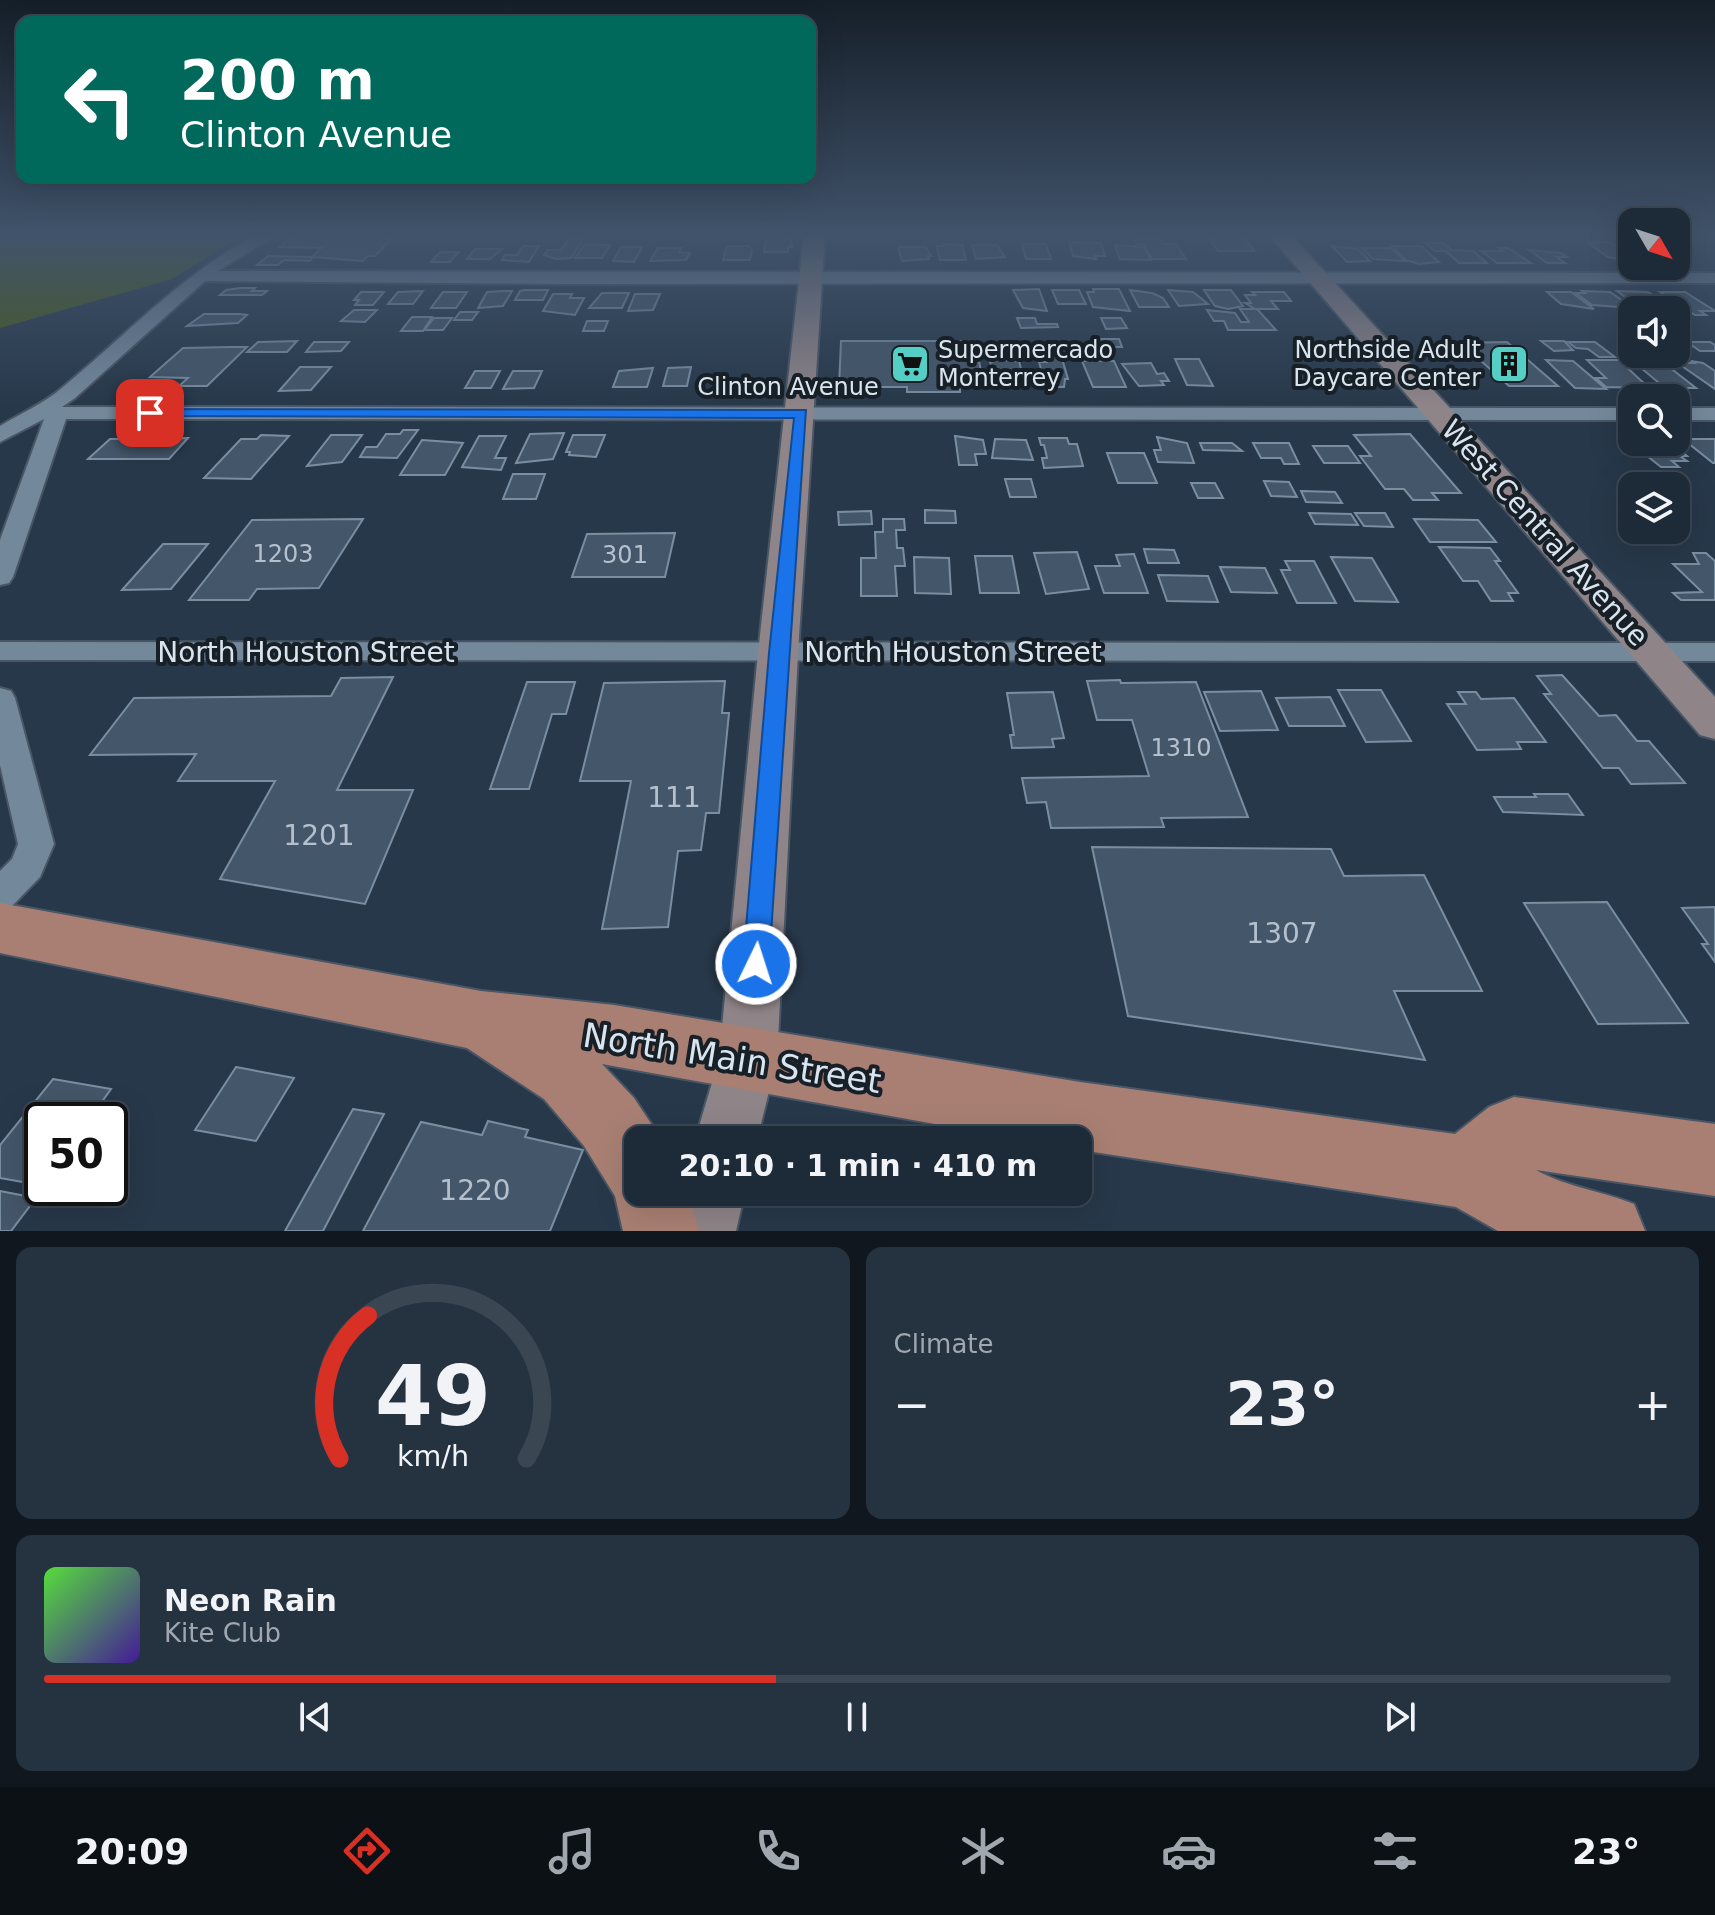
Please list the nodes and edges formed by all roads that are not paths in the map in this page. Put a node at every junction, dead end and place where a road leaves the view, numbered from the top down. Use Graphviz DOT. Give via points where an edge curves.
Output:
graph roads {
  1 [pos="180,292"];
  2 [pos="810,292"];
  3 [pos="1329,292"];
  4 [pos="49,413"];
  5 [pos="801,413"];
  6 [pos="1438,413"];
  7 [pos="1618,414"];
  8 [pos="1690,414"];
  9 [pos="1715,414"];
  10 [pos="0,435"];
  11 [pos="0,577"];
  12 [pos="0,651"];
  13 [pos="1650,652"];
  14 [pos="1715,652"];
  15 [pos="778,653"];
  16 [pos="0,698"];
  17 [pos="1715,724"];
  18 [pos="0,894"];
  19 [pos="0,928"];
  20 [pos="481,1021"];
  21 [pos="748,1059"];
  22 [pos="730,1126"];
  23 [pos="624,1146"];
  24 [pos="1715,1160"];
  25 [pos="1466,1172"];
  26 [pos="655,1206"];
  27 [pos="709,1206"];
  28 [pos="661,1231"];
  29 [pos="703,1231"];
  30 [pos="1607,1231"];
  1 -- 4 [label="street"];
  2 -- 5 [label="main road"];
  3 -- 6 [label="main road, West Central Avenue"];
  4 -- 5 [label="street, Clinton Avenue"];
  4 -- 10 [label="street"];
  4 -- 11 [label="street"];
  5 -- 6 [label="street, Clinton Avenue"];
  5 -- 15 [label="main road"];
  6 -- 7 [label="street, Clinton Avenue"];
  6 -- 13 [label="main road, West Central Avenue"];
  8 -- 9 [label="street"];
  12 -- 15 [label="street, North Houston Street"];
  13 -- 14 [label="street, North Houston Street"];
  13 -- 15 [label="street, North Houston Street"];
  13 -- 17 [label="main road, West Central Avenue"];
  15 -- 21 [label="main road"];
  16 -- 18 [label="street" via="36,844 27,867"];
  19 -- 20 [label="main road, North Main Street"];
  20 -- 21 [label="main road, North Main Street" via="614,1035"];
  20 -- 23 [label="main road" via="568,1076"];
  21 -- 22 [label="main road"];
  21 -- 25 [label="main road, North Main Street" via="1080,1116"];
  24 -- 25 [label="main road" via="1514,1132"];
  25 -- 30 [label="main road, North Main Street" via="1539,1213"];
  26 -- 28 [label="main road"];
  27 -- 29 [label="main road"];
}
